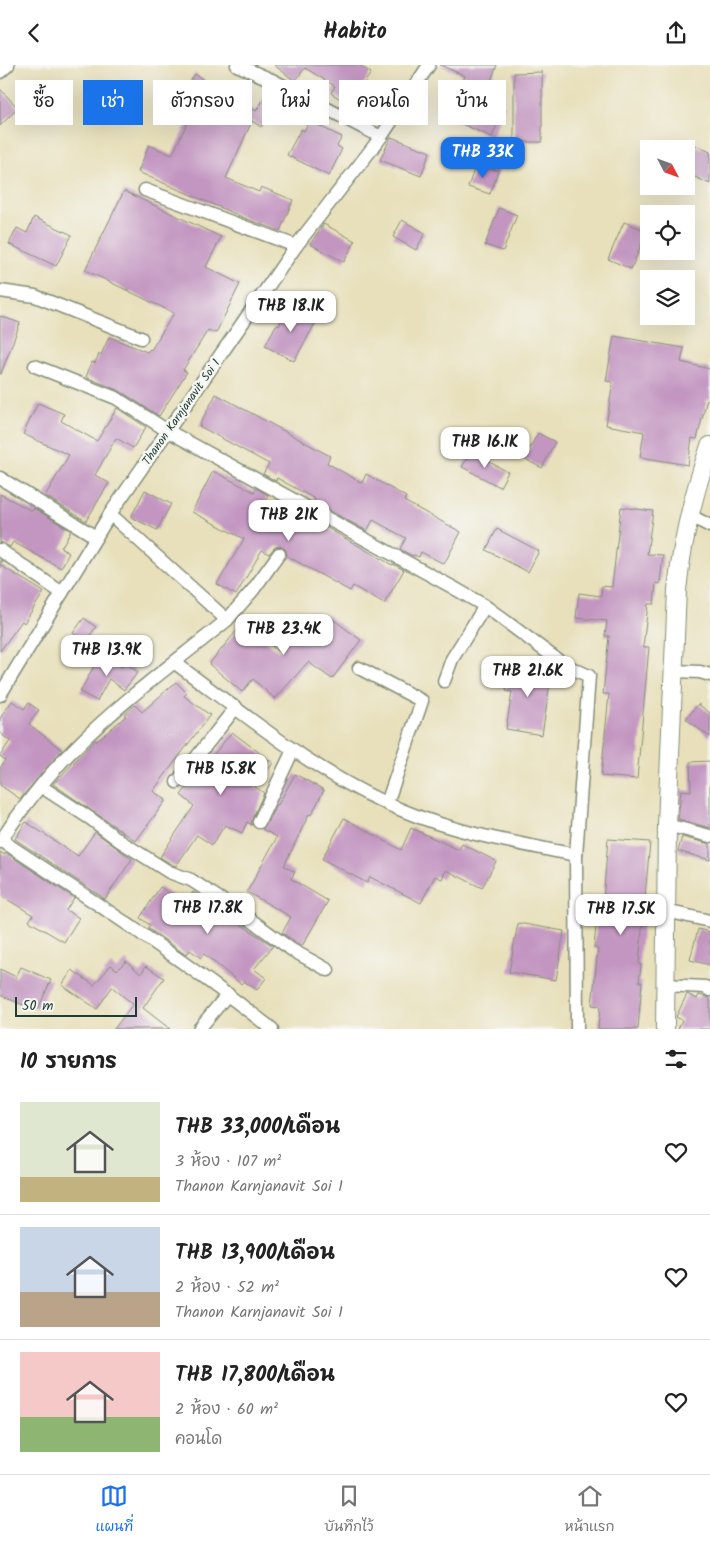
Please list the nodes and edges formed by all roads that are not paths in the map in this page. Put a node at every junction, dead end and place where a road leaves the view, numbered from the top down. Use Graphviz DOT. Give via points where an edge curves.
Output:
graph roads {
  1 [pos="8,65"];
  2 [pos="237,65"];
  3 [pos="429,65"];
  4 [pos="0,72"];
  5 [pos="381,137"];
  6 [pos="145,190"];
  7 [pos="296,246"];
  8 [pos="0,291"];
  9 [pos="141,338"];
  10 [pos="35,366"];
  11 [pos="168,431"];
  12 [pos="710,446"];
  13 [pos="0,478"];
  14 [pos="110,514"];
  15 [pos="689,515"];
  16 [pos="710,527"];
  17 [pos="96,537"];
  18 [pos="0,550"];
  19 [pos="280,554"];
  20 [pos="62,593"];
  21 [pos="485,606"];
  22 [pos="226,620"];
  23 [pos="175,663"];
  24 [pos="359,668"];
  25 [pos="674,671"];
  26 [pos="710,675"];
  27 [pos="444,681"];
  28 [pos="0,695"];
  29 [pos="236,707"];
  30 [pos="293,749"];
  31 [pos="177,783"];
  32 [pos="42,787"];
  33 [pos="387,803"];
  34 [pos="260,822"];
  35 [pos="667,825"];
  36 [pos="710,836"];
  37 [pos="1,841"];
  38 [pos="576,855"];
  39 [pos="666,911"];
  40 [pos="710,921"];
  41 [pos="328,970"];
  42 [pos="665,985"];
  43 [pos="710,990"];
  44 [pos="228,994"];
  45 [pos="199,1029"];
  46 [pos="272,1029"];
  47 [pos="577,1029"];
  48 [pos="665,1029"];
  1 -- 4 [label="street"];
  2 -- 5 [label="street"];
  3 -- 5 [label="street, Thanon Karnjanavit Soi 1"];
  5 -- 7 [label="street, Thanon Karnjanavit Soi 1"];
  6 -- 7 [label="street"];
  7 -- 11 [label="street, Thanon Karnjanavit Soi 1"];
  8 -- 9 [label="street" via="35,296"];
  10 -- 11 [label="street" via="116,398"];
  11 -- 14 [label="street, Thanon Karnjanavit Soi 1"];
  11 -- 21 [label="street"];
  12 -- 15 [label="street"];
  13 -- 17 [label="street"];
  14 -- 17 [label="street, Thanon Karnjanavit Soi 1"];
  14 -- 22 [label="street"];
  15 -- 16 [label="street"];
  15 -- 25 [label="street" via="678,575"];
  17 -- 20 [label="street, Thanon Karnjanavit Soi 1"];
  18 -- 20 [label="street"];
  19 -- 22 [label="street"];
  20 -- 28 [label="street, Thanon Karnjanavit Soi 1"];
  21 -- 27 [label="street" via="452,659"];
  21 -- 38 [label="street" via="563,664 589,676"];
  22 -- 23 [label="street"];
  23 -- 29 [label="street"];
  23 -- 32 [label="street" via="76,746"];
  24 -- 33 [label="street" via="422,701"];
  25 -- 26 [label="street"];
  25 -- 35 [label="street"];
  29 -- 30 [label="street"];
  29 -- 31 [label="street"];
  30 -- 33 [label="street" via="345,782"];
  30 -- 34 [label="street"];
  32 -- 37 [label="street"];
  32 -- 41 [label="street" via="120,841 169,872 191,880 292,950"];
  33 -- 38 [label="street" via="460,831"];
  35 -- 36 [label="street"];
  35 -- 39 [label="street"];
  37 -- 44 [label="street"];
  38 -- 47 [label="street"];
  39 -- 40 [label="street"];
  39 -- 42 [label="street"];
  42 -- 43 [label="street"];
  42 -- 48 [label="street"];
  44 -- 45 [label="street"];
  44 -- 46 [label="street"];
}
